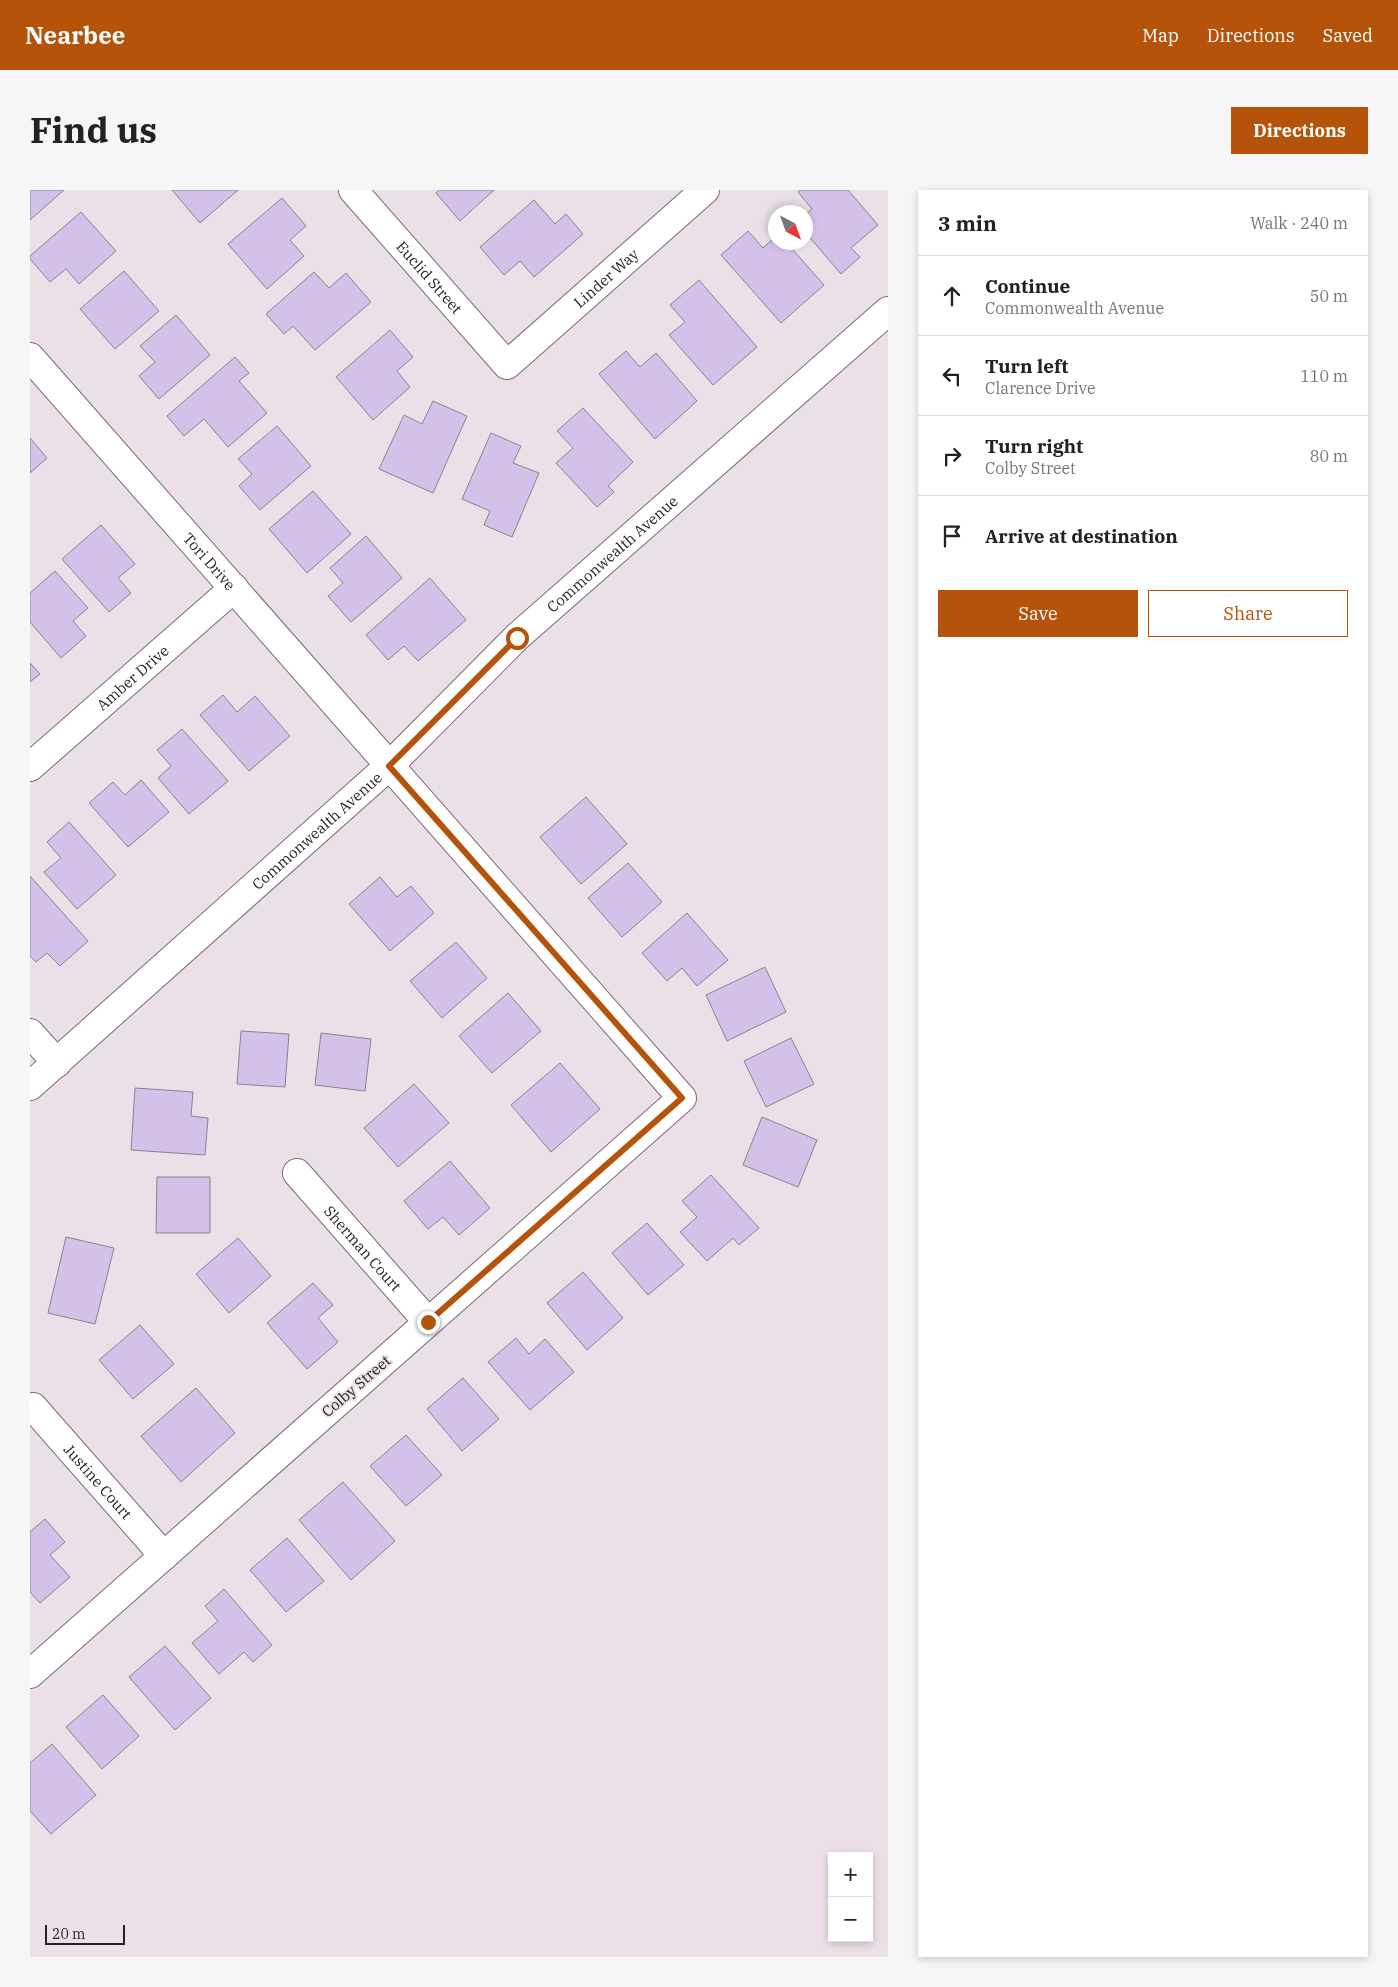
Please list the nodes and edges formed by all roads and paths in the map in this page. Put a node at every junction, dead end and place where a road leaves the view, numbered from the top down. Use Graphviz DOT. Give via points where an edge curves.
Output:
graph roads {
  1 [pos="353,190"];
  2 [pos="706,190"];
  3 [pos="888,311"];
  4 [pos="30,357"];
  5 [pos="506,365"];
  6 [pos="234,588"];
  7 [pos="389,766"];
  8 [pos="30,767"];
  9 [pos="30,1033"];
  10 [pos="56,1064"];
  11 [pos="30,1086"];
  12 [pos="682,1098"];
  13 [pos="297,1173"];
  14 [pos="428,1322"];
  15 [pos="33,1408"];
  16 [pos="164,1556"];
  17 [pos="30,1674"];
  1 -- 5 [label="street, Euclid Street"];
  2 -- 5 [label="street, Linder Way"];
  3 -- 7 [label="street, Commonwealth Avenue" via="517,638"];
  4 -- 6 [label="street, Tori Drive"];
  6 -- 7 [label="street, Tori Drive"];
  6 -- 8 [label="street, Amber Drive"];
  7 -- 10 [label="street, Commonwealth Avenue"];
  7 -- 12 [label="street, Tori Drive"];
  9 -- 10 [label="street"];
  10 -- 11 [label="street, Commonwealth Avenue"];
  12 -- 14 [label="street, Colby Street"];
  13 -- 14 [label="street, Sherman Court"];
  14 -- 16 [label="street, Colby Street"];
  15 -- 16 [label="street, Justine Court"];
  16 -- 17 [label="street, Colby Street"];
}
